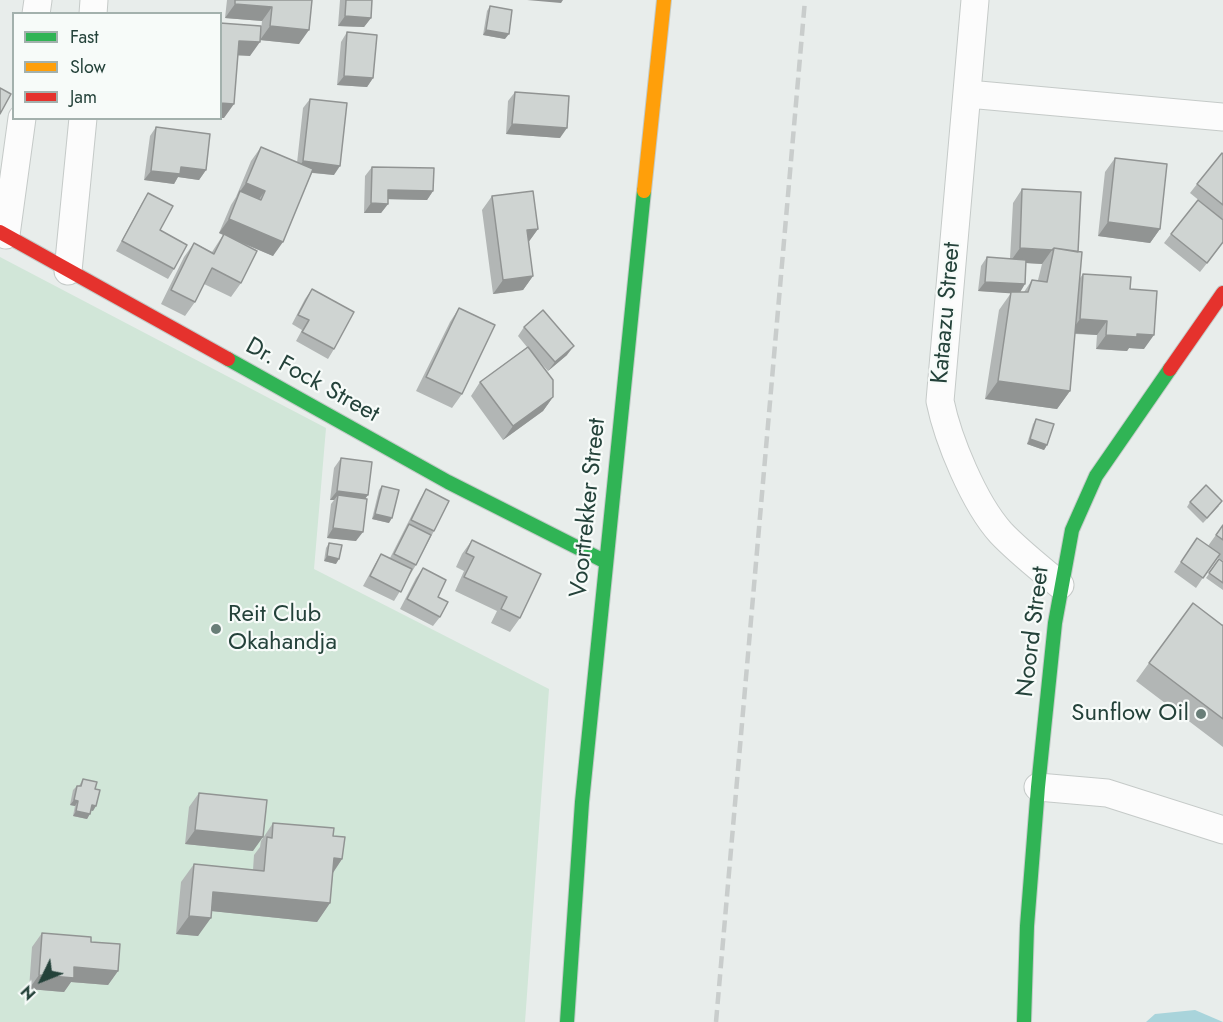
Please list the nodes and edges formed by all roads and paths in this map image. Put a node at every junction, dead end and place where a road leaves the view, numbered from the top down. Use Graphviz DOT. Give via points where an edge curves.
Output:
graph roads {
  1 [pos="664,0"];
  2 [pos="975,0"];
  3 [pos="968,94"];
  4 [pos="1223,117"];
  5 [pos="22,120"];
  6 [pos="83,120"];
  7 [pos="3,234"];
  8 [pos="68,271"];
  9 [pos="1223,293"];
  10 [pos="606,562"];
  11 [pos="1060,585"];
  12 [pos="1038,787"];
  13 [pos="1223,830"];
  14 [pos="567,1022"];
  15 [pos="1024,1022"];
  1 -- 10 [label="street, Voortrekker Street"];
  2 -- 3 [label="street, Kataazu Street"];
  3 -- 4 [label="street"];
  3 -- 11 [label="street, Kataazu Street" via="940,401 945,428 967,479 999,531"];
  5 -- 7 [label="street"];
  6 -- 8 [label="street"];
  7 -- 8 [label="street, Dr. Fock Street"];
  8 -- 10 [label="street, Dr. Fock Street" via="448,483"];
  9 -- 11 [label="street, Noord Street" via="1096,476 1072,530"];
  10 -- 14 [label="street, Voortrekker Street" via="582,802"];
  11 -- 12 [label="street, Noord Street"];
  12 -- 13 [label="street" via="1107,793"];
  12 -- 15 [label="street, Noord Street"];
}
